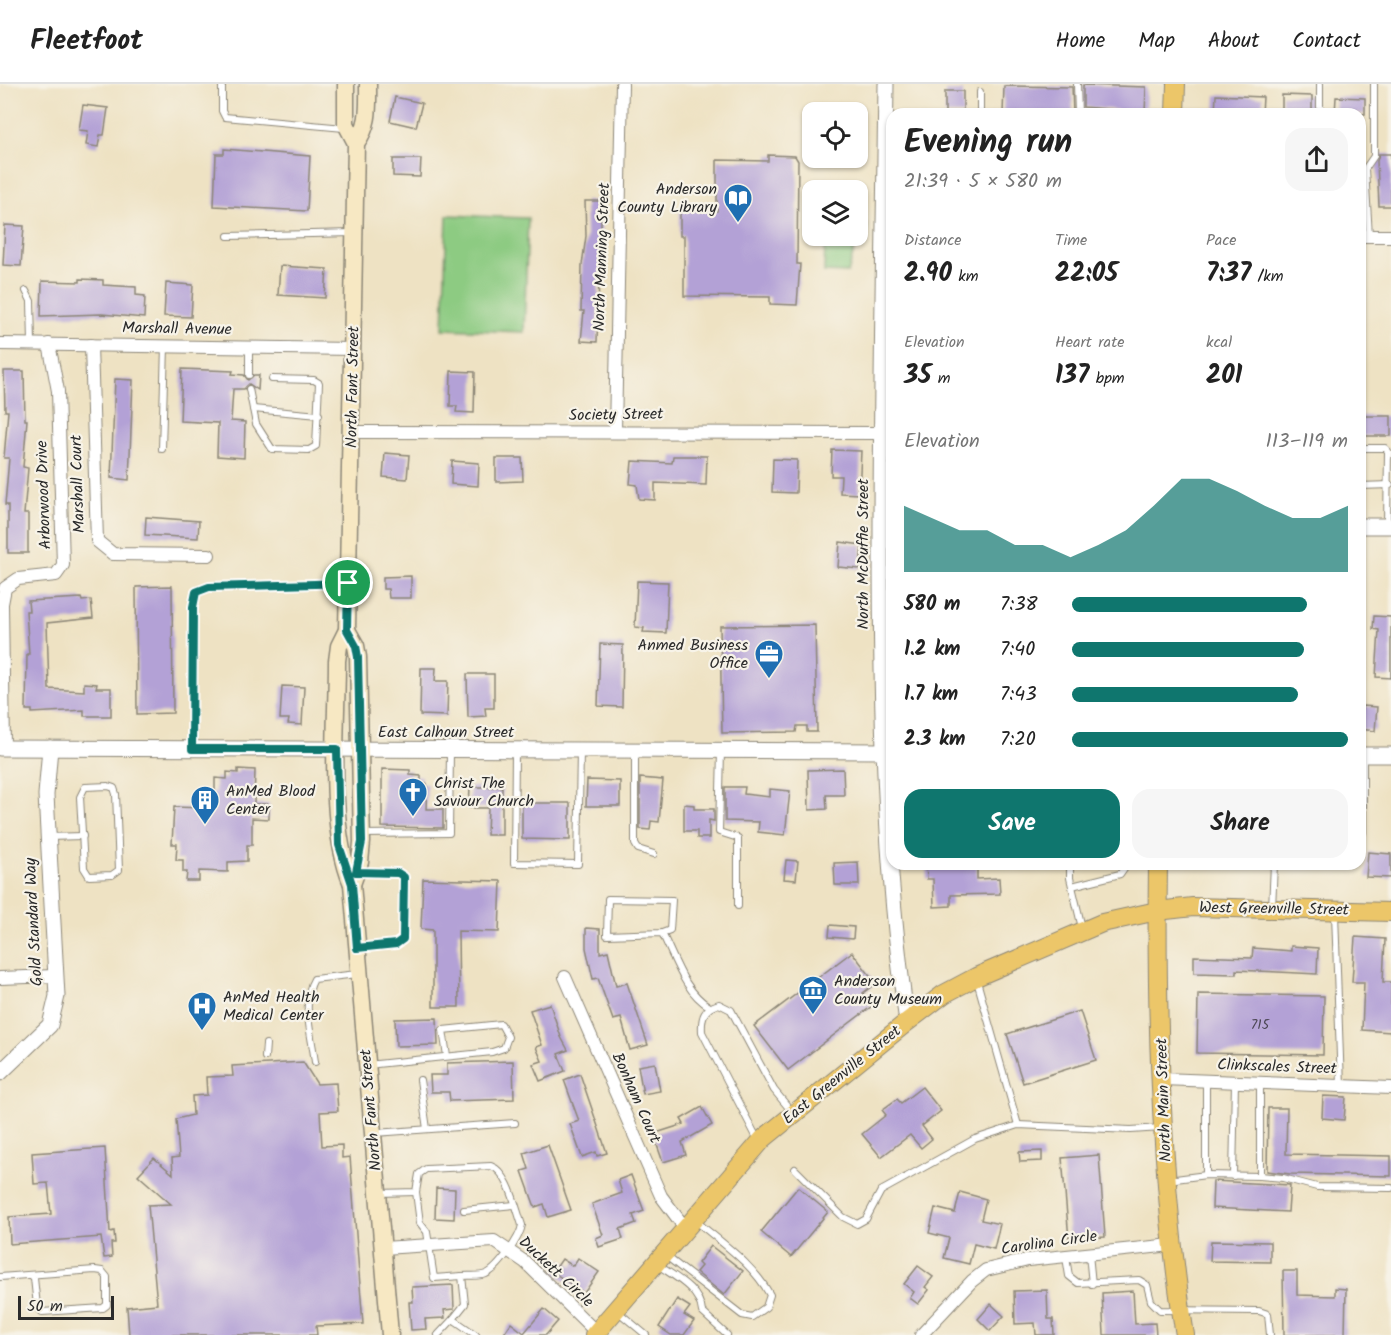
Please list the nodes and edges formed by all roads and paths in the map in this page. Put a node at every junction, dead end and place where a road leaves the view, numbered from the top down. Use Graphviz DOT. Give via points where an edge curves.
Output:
graph roads {
  1 [pos="222,84"];
  2 [pos="346,84"];
  3 [pos="368,84"];
  4 [pos="622,84"];
  5 [pos="886,84"];
  6 [pos="1077,84"];
  7 [pos="1176,84"];
  8 [pos="1320,84"];
  9 [pos="1374,84"];
  10 [pos="980,92"];
  11 [pos="886,108"];
  12 [pos="980,108"];
  13 [pos="1078,108"];
  14 [pos="1175,108"];
  15 [pos="1320,108"];
  16 [pos="352,136"];
  17 [pos="1366,168"];
  18 [pos="355,233"];
  19 [pos="228,236"];
  20 [pos="1366,236"];
  21 [pos="1391,236"];
  22 [pos="26,291"];
  23 [pos="0,344"];
  24 [pos="32,344"];
  25 [pos="49,344"];
  26 [pos="91,345"];
  27 [pos="165,346"];
  28 [pos="249,347"];
  29 [pos="354,349"];
  30 [pos="249,375"];
  31 [pos="272,379"];
  32 [pos="886,388"];
  33 [pos="249,389"];
  34 [pos="253,409"];
  35 [pos="319,415"];
  36 [pos="352,432"];
  37 [pos="615,432"];
  38 [pos="885,442"];
  39 [pos="1366,448"];
  40 [pos="162,449"];
  41 [pos="1389,485"];
  42 [pos="1366,486"];
  43 [pos="1366,526"];
  44 [pos="1389,526"];
  45 [pos="209,555"];
  46 [pos="348,583"];
  47 [pos="347,630"];
  48 [pos="886,721"];
  49 [pos="2,748"];
  50 [pos="50,748"];
  51 [pos="192,749"];
  52 [pos="337,749"];
  53 [pos="358,749"];
  54 [pos="450,750"];
  55 [pos="515,750"];
  56 [pos="580,750"];
  57 [pos="635,750"];
  58 [pos="721,750"];
  59 [pos="886,751"];
  60 [pos="1366,754"];
  61 [pos="1391,755"];
  62 [pos="362,834"];
  63 [pos="83,836"];
  64 [pos="48,837"];
  65 [pos="654,854"];
  66 [pos="894,870"];
  67 [pos="1071,870"];
  68 [pos="1123,870"];
  69 [pos="1158,870"];
  70 [pos="1274,870"];
  71 [pos="354,878"];
  72 [pos="1072,886"];
  73 [pos="738,906"];
  74 [pos="1272,909"];
  75 [pos="1335,910"];
  76 [pos="1157,911"];
  77 [pos="1391,912"];
  78 [pos="1083,931"];
  79 [pos="662,933"];
  80 [pos="357,948"];
  81 [pos="359,974"];
  82 [pos="55,976"];
  83 [pos="565,977"];
  84 [pos="976,977"];
  85 [pos="0,978"];
  86 [pos="710,1007"];
  87 [pos="907,1022"];
  88 [pos="266,1044"];
  89 [pos="447,1056"];
  90 [pos="265,1057"];
  91 [pos="315,1062"];
  92 [pos="367,1065"];
  93 [pos="0,1073"];
  94 [pos="1162,1079"];
  95 [pos="420,1080"];
  96 [pos="1206,1081"];
  97 [pos="1235,1082"];
  98 [pos="1260,1083"];
  99 [pos="1341,1086"];
  100 [pos="1391,1088"];
  101 [pos="793,1113"];
  102 [pos="515,1123"];
  103 [pos="1018,1125"];
  104 [pos="427,1128"];
  105 [pos="1165,1128"];
  106 [pos="373,1133"];
  107 [pos="759,1143"];
  108 [pos="795,1169"];
  109 [pos="1206,1175"];
  110 [pos="1233,1176"];
  111 [pos="1260,1176"];
  112 [pos="1168,1180"];
  113 [pos="1391,1188"];
  114 [pos="416,1192"];
  115 [pos="378,1193"];
  116 [pos="514,1205"];
  117 [pos="464,1210"];
  118 [pos="689,1223"];
  119 [pos="429,1243"];
  120 [pos="1172,1245"];
  121 [pos="383,1248"];
  122 [pos="509,1249"];
  123 [pos="1089,1254"];
  124 [pos="1066,1256"];
  125 [pos="659,1258"];
  126 [pos="31,1275"];
  127 [pos="462,1276"];
  128 [pos="0,1278"];
  129 [pos="1092,1284"];
  130 [pos="615,1310"];
  131 [pos="1181,1311"];
  132 [pos="453,1319"];
  133 [pos="596,1334"];
  134 [pos="390,1335"];
  135 [pos="438,1335"];
  136 [pos="476,1335"];
  137 [pos="646,1335"];
  138 [pos="727,1335"];
  139 [pos="921,1335"];
  140 [pos="1185,1335"];
  141 [pos="1270,1335"];
  1 -- 16 [label="lane" via="225,117"];
  2 -- 16 [label="main road, North Fant Street"];
  3 -- 16 [label="main road, North Fant Street" via="368,122 364,133"];
  4 -- 37 [label="street, North Manning Street"];
  5 -- 11 [label="street, North McDuffie Street"];
  6 -- 13 [label="lane"];
  7 -- 14 [label="main road"];
  8 -- 15 [label="lane"];
  9 -- 17 [label="lane" via="1374,156"];
  10 -- 12 [label="lane"];
  16 -- 18 [label="main road, North Fant Street"];
  18 -- 19 [label="lane"];
  18 -- 29 [label="main road, North Fant Street"];
  20 -- 21 [label="street"];
  22 -- 24 [label="lane" via="31,301"];
  23 -- 24 [label="street, Marshall Avenue"];
  24 -- 25 [label="street, Marshall Avenue"];
  25 -- 26 [label="street, Marshall Avenue"];
  25 -- 49 [label="street, Arborwood Drive" via="58,392 63,565 56,575 18,579 5,588"];
  26 -- 27 [label="street, Marshall Avenue"];
  26 -- 45 [label="street, Marshall Court" via="97,541 113,554"];
  27 -- 28 [label="street, Marshall Avenue"];
  27 -- 40 [label="lane"];
  28 -- 29 [label="street, Marshall Avenue"];
  28 -- 30 [label="lane"];
  29 -- 36 [label="main road, North Fant Street"];
  31 -- 35 [label="lane" via="319,383"];
  32 -- 38 [label="street, North McDuffie Street"];
  33 -- 34 [label="lane"];
  34 -- 35 [label="lane"];
  34 -- 35 [label="lane" via="263,437 272,449 281,451 309,450 315,446"];
  36 -- 37 [label="street, Society Street"];
  36 -- 46 [label="main road, North Fant Street"];
  37 -- 38 [label="street, Society Street"];
  38 -- 48 [label="street, North McDuffie Street" via="881,645"];
  39 -- 41 [label="lane" via="1387,448"];
  41 -- 42 [label="lane"];
  41 -- 44 [label="lane"];
  43 -- 44 [label="street"];
  46 -- 47 [label="main road, North Fant Street"];
  46 -- 51 [label="lane" via="209,587 196,592"];
  47 -- 52 [label="main road, North Fant Street" via="337,661"];
  47 -- 53 [label="main road, North Fant Street" via="358,657"];
  49 -- 50 [label="street, East Calhoun Street"];
  50 -- 51 [label="street, East Calhoun Street"];
  50 -- 64 [label="street, Gold Standard Way"];
  51 -- 52 [label="street, East Calhoun Street"];
  52 -- 53 [label="street, East Calhoun Street"];
  52 -- 71 [label="main road, North Fant Street" via="339,845"];
  53 -- 54 [label="street, East Calhoun Street"];
  53 -- 62 [label="main road, North Fant Street"];
  54 -- 55 [label="street, East Calhoun Street"];
  54 -- 62 [label="lane" via="449,833"];
  55 -- 56 [label="street, East Calhoun Street"];
  55 -- 56 [label="lane" via="514,863 578,864"];
  56 -- 57 [label="street, East Calhoun Street"];
  57 -- 58 [label="street, East Calhoun Street"];
  57 -- 65 [label="lane" via="635,844 638,849"];
  58 -- 59 [label="street, East Calhoun Street"];
  58 -- 73 [label="lane" via="719,832 738,838"];
  60 -- 61 [label="street"];
  62 -- 71 [label="main road, North Fant Street" via="360,862"];
  63 -- 63 [label="lane" via="85,873 116,874 119,864 114,788 81,790"];
  63 -- 64 [label="lane"];
  64 -- 82 [label="street, Gold Standard Way"];
  66 -- 87 [label="street, North McDuffie Street" via="900,977"];
  67 -- 72 [label="lane"];
  68 -- 72 [label="lane"];
  69 -- 76 [label="main road, North Main Street"];
  70 -- 74 [label="lane"];
  71 -- 80 [label="main road, North Fant Street"];
  71 -- 80 [label="lane" via="398,873 404,877 403,939 396,944"];
  72 -- 78 [label="lane"];
  74 -- 75 [label="main road, West Greenville Street"];
  74 -- 76 [label="main road, West Greenville Street" via="1193,907"];
  75 -- 77 [label="main road, West Greenville Street"];
  75 -- 99 [label="lane"];
  76 -- 78 [label="main road, East Greenville Street"];
  76 -- 94 [label="main road, North Main Street"];
  78 -- 84 [label="main road, East Greenville Street"];
  79 -- 79 [label="lane" via="607,935 608,899 672,900 670,930"];
  79 -- 86 [label="lane" via="688,985 698,1000"];
  80 -- 81 [label="main road, North Fant Street"];
  81 -- 91 [label="lane" via="323,976 310,985"];
  81 -- 92 [label="main road, North Fant Street"];
  82 -- 85 [label="street"];
  82 -- 93 [label="street, Gold Standard Way" via="57,996 50,1025"];
  83 -- 118 [label="street, Bonham Court" via="662,1196"];
  84 -- 87 [label="main road, East Greenville Street" via="944,994"];
  84 -- 103 [label="lane"];
  86 -- 101 [label="lane" via="719,1004 731,1010 774,1090"];
  86 -- 107 [label="lane" via="701,1018 702,1032"];
  87 -- 101 [label="main road, East Greenville Street"];
  88 -- 90 [label="lane"];
  89 -- 89 [label="lane" via="492,1052 504,1048 508,1036 501,1024 443,1030"];
  89 -- 92 [label="lane"];
  92 -- 106 [label="main road, North Fant Street"];
  94 -- 96 [label="street, Clinkscales Street"];
  94 -- 105 [label="main road, North Main Street"];
  95 -- 104 [label="lane"];
  96 -- 97 [label="street, Clinkscales Street"];
  96 -- 109 [label="lane"];
  97 -- 98 [label="street, Clinkscales Street"];
  97 -- 110 [label="lane"];
  98 -- 99 [label="street, Clinkscales Street"];
  98 -- 111 [label="lane"];
  99 -- 100 [label="street, Clinkscales Street"];
  101 -- 107 [label="main road, East Greenville Street"];
  102 -- 104 [label="lane"];
  103 -- 105 [label="lane"];
  103 -- 108 [label="lane" via="975,1139 881,1191 861,1224 843,1217"];
  104 -- 106 [label="lane"];
  105 -- 112 [label="main road, North Main Street"];
  106 -- 115 [label="main road, North Fant Street"];
  107 -- 118 [label="main road, East Greenville Street"];
  109 -- 110 [label="lane"];
  109 -- 112 [label="lane"];
  110 -- 111 [label="lane"];
  111 -- 113 [label="lane" via="1317,1187"];
  112 -- 120 [label="main road, North Main Street"];
  114 -- 115 [label="lane"];
  114 -- 116 [label="lane" via="419,1174 426,1169 491,1166 503,1176"];
  114 -- 119 [label="lane" via="420,1223"];
  115 -- 121 [label="main road, North Fant Street"];
  116 -- 117 [label="lane"];
  116 -- 122 [label="lane" via="522,1225"];
  118 -- 125 [label="main road, East Greenville Street"];
  118 -- 125 [label="lane" via="746,1262 770,1295 766,1307 752,1317 742,1315"];
  119 -- 121 [label="street, Duckett Circle"];
  119 -- 122 [label="street, Duckett Circle" via="487,1239"];
  119 -- 127 [label="lane" via="434,1278"];
  120 -- 123 [label="street, Carolina Circle"];
  120 -- 131 [label="main road, North Main Street"];
  121 -- 134 [label="main road, North Fant Street"];
  122 -- 127 [label="lane" via="486,1274"];
  122 -- 133 [label="street, Duckett Circle"];
  123 -- 124 [label="street, Carolina Circle"];
  123 -- 129 [label="lane"];
  124 -- 129 [label="lane" via="1070,1276 1078,1283"];
  124 -- 139 [label="street, Carolina Circle" via="986,1270"];
  125 -- 130 [label="main road, East Greenville Street"];
  125 -- 138 [label="lane" via="701,1302 702,1312"];
  126 -- 126 [label="lane" via="37,1306 42,1312 107,1305 107,1277 102,1271"];
  126 -- 128 [label="lane"];
  127 -- 132 [label="lane" via="465,1304"];
  129 -- 131 [label="lane" via="1138,1280 1147,1285 1155,1307"];
  130 -- 133 [label="main road, East Greenville Street"];
  130 -- 137 [label="lane"];
  131 -- 140 [label="main road, North Main Street"];
  131 -- 141 [label="lane" via="1259,1311 1268,1314"];
  132 -- 135 [label="lane"];
  132 -- 136 [label="lane"];
}
